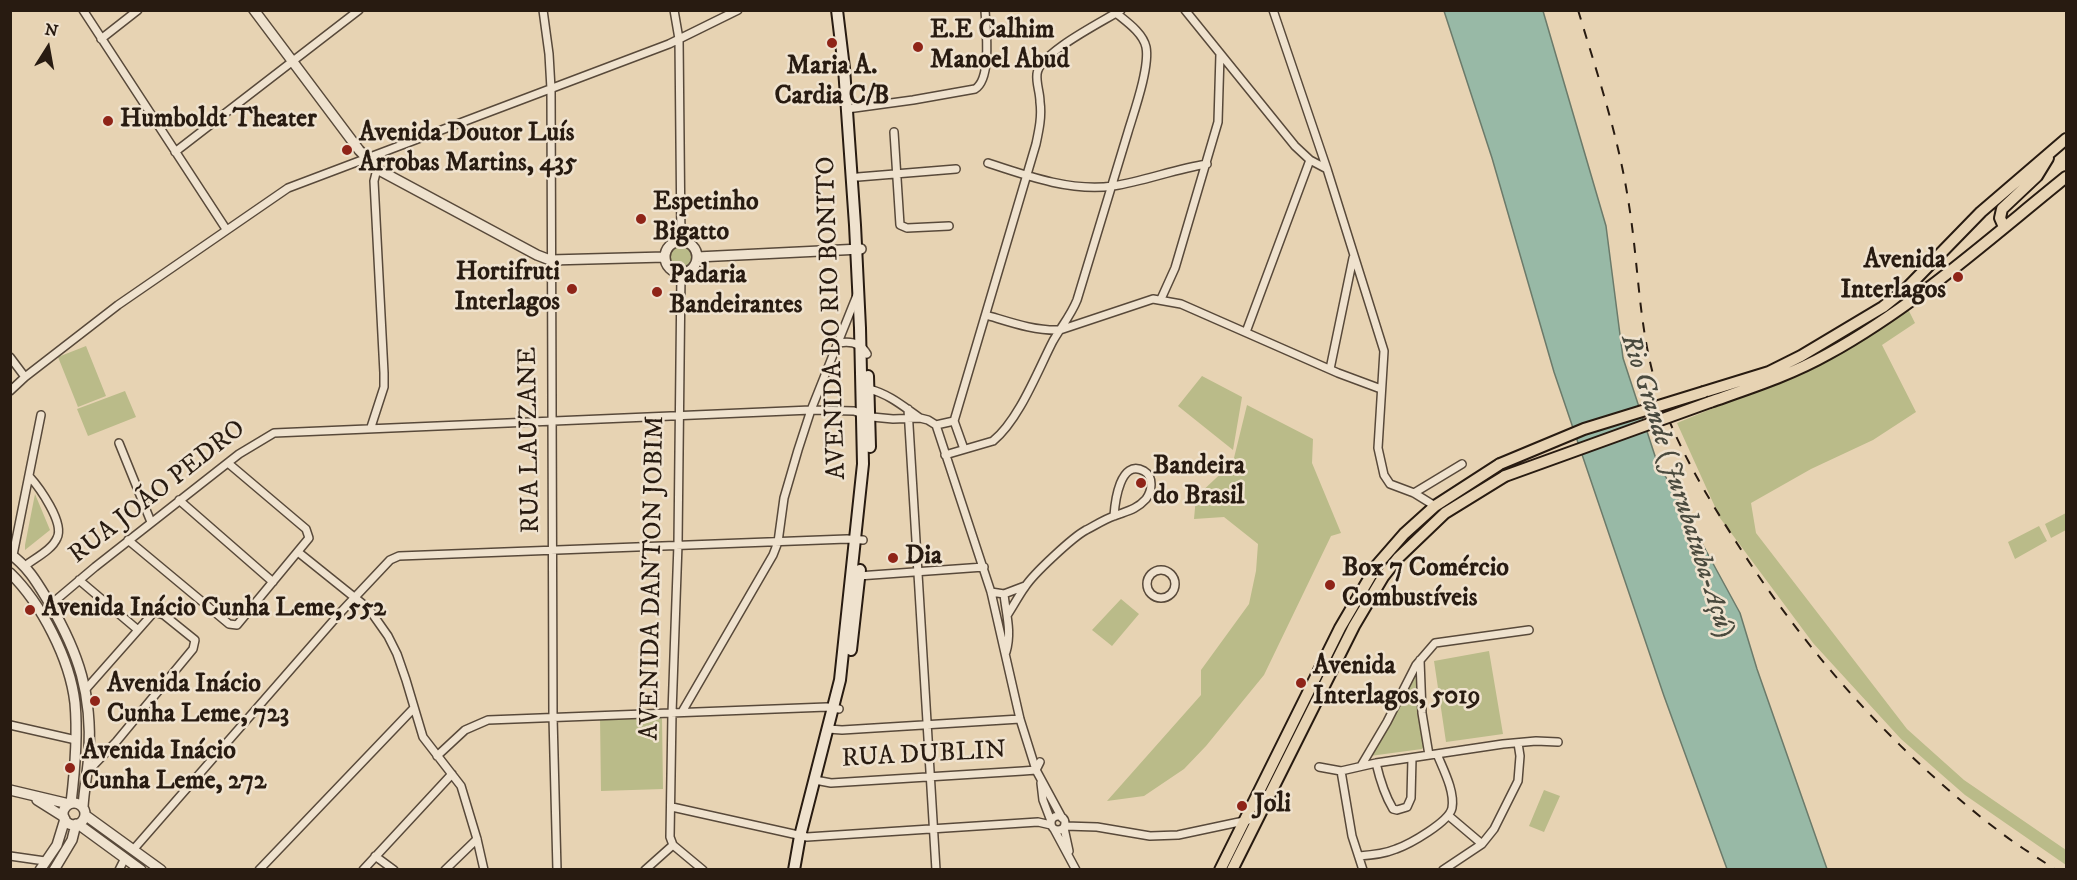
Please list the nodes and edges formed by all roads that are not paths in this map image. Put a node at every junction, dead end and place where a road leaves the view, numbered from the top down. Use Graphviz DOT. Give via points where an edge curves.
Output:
graph roads {
  1 [pos="83,10"];
  2 [pos="138,10"];
  3 [pos="254,10"];
  4 [pos="359,10"];
  5 [pos="543,10"];
  6 [pos="674,10"];
  7 [pos="738,10"];
  8 [pos="837,10"];
  9 [pos="843,10"];
  10 [pos="985,10"];
  11 [pos="1185,10"];
  12 [pos="1273,10"];
  13 [pos="1119,12"];
  14 [pos="101,39"];
  15 [pos="679,39"];
  16 [pos="1220,54"];
  17 [pos="293,62"];
  18 [pos="551,89"];
  19 [pos="850,108"];
  20 [pos="894,132"];
  21 [pos="2067,139"];
  22 [pos="2055,148"];
  23 [pos="174,152"];
  24 [pos="368,160"];
  25 [pos="1310,160"];
  26 [pos="988,163"];
  27 [pos="1207,164"];
  28 [pos="377,169"];
  29 [pos="956,169"];
  30 [pos="1327,169"];
  31 [pos="896,174"];
  32 [pos="1027,175"];
  33 [pos="858,177"];
  34 [pos="2067,177"];
  35 [pos="1112,186"];
  36 [pos="949,226"];
  37 [pos="2004,227"];
  38 [pos="226,229"];
  39 [pos="681,241"];
  40 [pos="858,249"];
  41 [pos="697,256"];
  42 [pos="665,257"];
  43 [pos="1353,258"];
  44 [pos="550,260"];
  45 [pos="681,273"];
  46 [pos="858,293"];
  47 [pos="1161,299"];
  48 [pos="986,315"];
  49 [pos="1060,330"];
  50 [pos="1246,332"];
  51 [pos="839,343"];
  52 [pos="864,350"];
  53 [pos="10,357"];
  54 [pos="1330,369"];
  55 [pos="25,377"];
  56 [pos="869,389"];
  57 [pos="1381,389"];
  58 [pos="10,392"];
  59 [pos="1707,397"];
  60 [pos="908,409"];
  61 [pos="811,410"];
  62 [pos="41,415"];
  63 [pos="679,415"];
  64 [pos="866,415"];
  65 [pos="920,418"];
  66 [pos="908,419"];
  67 [pos="551,420"];
  68 [pos="954,421"];
  69 [pos="936,425"];
  70 [pos="371,427"];
  71 [pos="119,443"];
  72 [pos="964,449"];
  73 [pos="945,455"];
  74 [pos="228,464"];
  75 [pos="1462,464"];
  76 [pos="29,476"];
  77 [pos="1414,493"];
  78 [pos="179,500"];
  79 [pos="1435,506"];
  80 [pos="1114,516"];
  81 [pos="151,522"];
  82 [pos="128,540"];
  83 [pos="859,540"];
  84 [pos="778,542"];
  85 [pos="678,544"];
  86 [pos="553,551"];
  87 [pos="298,552"];
  88 [pos="12,555"];
  89 [pos="25,566"];
  90 [pos="984,567"];
  91 [pos="1157,571"];
  92 [pos="918,572"];
  93 [pos="10,573"];
  94 [pos="856,576"];
  95 [pos="79,580"];
  96 [pos="273,582"];
  97 [pos="1025,586"];
  98 [pos="991,592"];
  99 [pos="1004,594"];
  100 [pos="355,597"];
  101 [pos="993,603"];
  102 [pos="50,605"];
  103 [pos="1008,614"];
  104 [pos="138,630"];
  105 [pos="1529,630"];
  106 [pos="1005,654"];
  107 [pos="1420,660"];
  108 [pos="86,689"];
  109 [pos="836,708"];
  110 [pos="413,709"];
  111 [pos="672,712"];
  112 [pos="682,712"];
  113 [pos="553,717"];
  114 [pos="1020,719"];
  115 [pos="10,725"];
  116 [pos="928,725"];
  117 [pos="831,729"];
  118 [pos="76,740"];
  119 [pos="1558,742"];
  120 [pos="1518,743"];
  121 [pos="1433,754"];
  122 [pos="437,756"];
  123 [pos="1412,758"];
  124 [pos="1040,762"];
  125 [pos="1376,763"];
  126 [pos="1361,766"];
  127 [pos="1319,767"];
  128 [pos="1036,770"];
  129 [pos="1341,771"];
  130 [pos="86,773"];
  131 [pos="452,774"];
  132 [pos="75,776"];
  133 [pos="931,777"];
  134 [pos="1040,780"];
  135 [pos="818,781"];
  136 [pos="10,790"];
  137 [pos="24,794"];
  138 [pos="52,799"];
  139 [pos="70,804"];
  140 [pos="672,807"];
  141 [pos="84,811"];
  142 [pos="1449,816"];
  143 [pos="64,818"];
  144 [pos="1062,818"];
  145 [pos="1258,818"];
  146 [pos="1245,820"];
  147 [pos="77,824"];
  148 [pos="1052,825"];
  149 [pos="1064,827"];
  150 [pos="935,828"];
  151 [pos="803,837"];
  152 [pos="477,839"];
  153 [pos="1482,844"];
  154 [pos="673,845"];
  155 [pos="133,850"];
  156 [pos="10,856"];
  157 [pos="375,856"];
  158 [pos="1071,856"];
  159 [pos="1359,856"];
  160 [pos="125,858"];
  161 [pos="42,865"];
  162 [pos="1076,869"];
  163 [pos="54,870"];
  164 [pos="119,870"];
  165 [pos="141,870"];
  166 [pos="161,870"];
  167 [pos="260,870"];
  168 [pos="363,870"];
  169 [pos="394,870"];
  170 [pos="445,870"];
  171 [pos="484,870"];
  172 [pos="557,870"];
  173 [pos="645,870"];
  174 [pos="704,870"];
  175 [pos="794,870"];
  176 [pos="801,870"];
  177 [pos="936,870"];
  178 [pos="1070,870"];
  179 [pos="1220,870"];
  180 [pos="1232,870"];
  181 [pos="1363,870"];
  182 [pos="1443,870"];
  1 -- 14 [label="street"];
  2 -- 14 [label="street"];
  3 -- 17 [label="street"];
  4 -- 17 [label="street"];
  5 -- 18 [label="street, RUA LAUZANE"];
  6 -- 15 [label="street"];
  7 -- 15 [label="street"];
  8 -- 19 [label="main road, AVENIDA DO RIO BONITO"];
  9 -- 19 [label="main road, AVENIDA DO RIO BONITO"];
  10 -- 19 [label="street" via="985,76 980,86"];
  11 -- 16 [label="street"];
  12 -- 30 [label="street"];
  13 -- 32 [label="street" via="1055,50 1039,66 1041,121"];
  13 -- 35 [label="street" via="1147,48 1142,84"];
  14 -- 23 [label="street"];
  15 -- 18 [label="street"];
  15 -- 39 [label="street"];
  16 -- 25 [label="street"];
  16 -- 27 [label="street" via="1218,122"];
  17 -- 23 [label="street"];
  17 -- 24 [label="street"];
  18 -- 24 [label="street"];
  18 -- 44 [label="street, RUA LAUZANE"];
  19 -- 33 [label="main road, AVENIDA DO RIO BONITO"];
  19 -- 40 [label="main road, AVENIDA DO RIO BONITO"];
  20 -- 31 [label="street"];
  21 -- 22 [label="main road"];
  22 -- 37 [label="main road" via="2037,176 2002,209"];
  22 -- 59 [label="main road" via="1981,212 1908,287 1883,307 1802,356"];
  23 -- 38 [label="street"];
  24 -- 28 [label="street"];
  24 -- 38 [label="street" via="288,188"];
  25 -- 30 [label="street"];
  25 -- 50 [label="street"];
  26 -- 32 [label="street"];
  27 -- 35 [label="street"];
  27 -- 47 [label="street" via="1175,268"];
  28 -- 44 [label="street"];
  28 -- 70 [label="street" via="374,181 384,387"];
  29 -- 31 [label="street"];
  30 -- 43 [label="street"];
  31 -- 33 [label="street"];
  31 -- 36 [label="street" via="900,225"];
  32 -- 35 [label="street" via="1081,186"];
  32 -- 48 [label="street"];
  33 -- 40 [label="main road, AVENIDA DO RIO BONITO"];
  34 -- 37 [label="main road"];
  35 -- 49 [label="street" via="1077,300"];
  37 -- 59 [label="main road" via="1909,303 1828,354 1789,373"];
  38 -- 55 [label="street"];
  39 -- 41 [label="street" via="690,244"];
  39 -- 42 [label="street" via="668,248"];
  40 -- 41 [label="street"];
  40 -- 46 [label="main road, AVENIDA DO RIO BONITO"];
  40 -- 52 [label="main road, AVENIDA DO RIO BONITO"];
  41 -- 45 [label="street" via="694,266"];
  42 -- 44 [label="street"];
  42 -- 45 [label="street" via="668,266"];
  43 -- 54 [label="street"];
  43 -- 57 [label="street" via="1384,351"];
  44 -- 67 [label="street, RUA LAUZANE"];
  45 -- 63 [label="street, AVENIDA DANTON JOBIM"];
  46 -- 51 [label="street"];
  46 -- 52 [label="main road, AVENIDA DO RIO BONITO"];
  47 -- 49 [label="street"];
  47 -- 50 [label="street"];
  48 -- 49 [label="street" via="1028,328"];
  48 -- 68 [label="street"];
  49 -- 72 [label="street" via="1021,404 999,436"];
  50 -- 54 [label="street"];
  51 -- 52 [label="street" via="852,342"];
  51 -- 61 [label="street"];
  52 -- 56 [label="main road, AVENIDA DO RIO BONITO"];
  52 -- 64 [label="main road, AVENIDA DO RIO BONITO"];
  53 -- 55 [label="street"];
  54 -- 57 [label="street"];
  55 -- 58 [label="street"];
  56 -- 60 [label="street"];
  56 -- 64 [label="main road, AVENIDA DO RIO BONITO"];
  57 -- 77 [label="street" via="1378,448 1384,475 1390,484"];
  59 -- 79 [label="main road, bridge" via="1584,429 1500,464"];
  59 -- 145 [label="main road, bridge" via="1505,476 1445,513 1383,577 1354,626"];
  60 -- 65 [label="street"];
  60 -- 66 [label="street"];
  61 -- 63 [label="street, RUA JOÃO PEDRO"];
  61 -- 64 [label="street, RUA JOÃO PEDRO"];
  61 -- 84 [label="street" via="784,498"];
  62 -- 76 [label="street"];
  63 -- 67 [label="street, RUA JOÃO PEDRO"];
  63 -- 85 [label="street, AVENIDA DANTON JOBIM"];
  64 -- 66 [label="street, RUA JOÃO PEDRO"];
  64 -- 83 [label="main road, AVENIDA DO RIO BONITO" via="870,460"];
  65 -- 66 [label="street, RUA JOÃO PEDRO"];
  65 -- 69 [label="street"];
  66 -- 92 [label="street"];
  67 -- 70 [label="street, RUA JOÃO PEDRO"];
  67 -- 86 [label="street, RUA LAUZANE"];
  68 -- 69 [label="street"];
  68 -- 72 [label="street"];
  69 -- 73 [label="street"];
  70 -- 74 [label="street, RUA JOÃO PEDRO" via="274,432"];
  71 -- 81 [label="street"];
  72 -- 73 [label="street"];
  73 -- 90 [label="street"];
  74 -- 78 [label="street, RUA JOÃO PEDRO"];
  74 -- 87 [label="street" via="306,529 309,538"];
  75 -- 77 [label="street"];
  76 -- 88 [label="street"];
  76 -- 89 [label="street" via="40,488 59,529 52,545"];
  77 -- 79 [label="street"];
  78 -- 81 [label="street, RUA JOÃO PEDRO"];
  78 -- 96 [label="street"];
  79 -- 146 [label="main road" via="1377,565 1340,628"];
  80 -- 80 [label="street" via="1131,511 1146,498 1151,481 1144,471 1134,468 1122,479"];
  80 -- 97 [label="street" via="1074,538"];
  81 -- 82 [label="street, RUA JOÃO PEDRO"];
  82 -- 95 [label="street, RUA JOÃO PEDRO"];
  82 -- 96 [label="street" via="235,626"];
  83 -- 84 [label="street"];
  83 -- 94 [label="main road, AVENIDA DO RIO BONITO"];
  84 -- 85 [label="street"];
  84 -- 112 [label="street" via="762,577"];
  85 -- 86 [label="street"];
  85 -- 111 [label="street, AVENIDA DANTON JOBIM"];
  86 -- 100 [label="street" via="399,556 381,567"];
  86 -- 113 [label="street, RUA LAUZANE"];
  87 -- 96 [label="street"];
  87 -- 100 [label="street"];
  88 -- 89 [label="street"];
  89 -- 102 [label="street"];
  90 -- 92 [label="street"];
  90 -- 98 [label="street"];
  91 -- 91 [label="street" via="1148,578 1148,589 1156,597 1169,596 1173,578"];
  92 -- 94 [label="street"];
  92 -- 116 [label="street"];
  93 -- 118 [label="street" via="36,605 57,642 75,700"];
  94 -- 109 [label="main road, AVENIDA DO RIO BONITO" via="853,636"];
  95 -- 102 [label="street, RUA JOÃO PEDRO"];
  95 -- 104 [label="street"];
  97 -- 99 [label="street"];
  97 -- 103 [label="street"];
  98 -- 99 [label="street"];
  98 -- 101 [label="street"];
  99 -- 101 [label="street"];
  99 -- 103 [label="street"];
  100 -- 110 [label="street" via="388,636"];
  100 -- 155 [label="street"];
  101 -- 106 [label="street"];
  102 -- 108 [label="street" via="68,636"];
  103 -- 106 [label="street"];
  104 -- 108 [label="street"];
  104 -- 130 [label="street" via="154,612 159,613 192,636 195,644 123,734"];
  105 -- 107 [label="street" via="1435,643"];
  106 -- 114 [label="street"];
  107 -- 121 [label="street" via="1420,701"];
  107 -- 126 [label="street"];
  108 -- 130 [label="street"];
  109 -- 112 [label="street"];
  109 -- 117 [label="main road, AVENIDA DO RIO BONITO"];
  110 -- 122 [label="street" via="423,737"];
  110 -- 167 [label="street"];
  111 -- 112 [label="street"];
  111 -- 113 [label="street"];
  111 -- 140 [label="street, AVENIDA DANTON JOBIM"];
  113 -- 122 [label="street" via="488,720 465,730"];
  113 -- 172 [label="street, RUA LAUZANE"];
  114 -- 116 [label="street"];
  114 -- 128 [label="street" via="1027,731"];
  115 -- 118 [label="street"];
  116 -- 117 [label="street"];
  116 -- 133 [label="street"];
  117 -- 135 [label="main road, AVENIDA DO RIO BONITO"];
  118 -- 132 [label="street"];
  119 -- 120 [label="street"];
  120 -- 121 [label="street"];
  120 -- 153 [label="street" via="1518,781"];
  121 -- 123 [label="street"];
  121 -- 142 [label="street" via="1450,791"];
  122 -- 131 [label="street"];
  123 -- 125 [label="street"];
  123 -- 125 [label="street" via="1411,798 1403,809 1393,809 1388,801"];
  124 -- 128 [label="street"];
  125 -- 126 [label="street"];
  126 -- 129 [label="street"];
  127 -- 129 [label="street"];
  128 -- 133 [label="street, RUA DUBLIN"];
  128 -- 134 [label="street"];
  129 -- 159 [label="street"];
  130 -- 141 [label="street"];
  131 -- 152 [label="street" via="461,786"];
  131 -- 157 [label="street"];
  132 -- 138 [label="street" via="67,790"];
  132 -- 139 [label="street"];
  133 -- 135 [label="street, RUA DUBLIN"];
  133 -- 150 [label="street"];
  134 -- 144 [label="street"];
  134 -- 148 [label="street"];
  135 -- 151 [label="main road, AVENIDA DO RIO BONITO"];
  136 -- 137 [label="street"];
  137 -- 138 [label="street"];
  137 -- 143 [label="street"];
  138 -- 139 [label="street"];
  139 -- 141 [label="street" via="78,804"];
  139 -- 143 [label="street" via="64,808"];
  140 -- 151 [label="street"];
  140 -- 154 [label="street, AVENIDA DANTON JOBIM"];
  141 -- 147 [label="street"];
  141 -- 155 [label="street"];
  142 -- 153 [label="street"];
  142 -- 159 [label="street" via="1397,849"];
  143 -- 147 [label="street"];
  143 -- 161 [label="street" via="57,845"];
  144 -- 148 [label="street" via="1055,817"];
  144 -- 149 [label="street"];
  145 -- 146 [label="street"];
  145 -- 180 [label="main road"];
  146 -- 149 [label="street" via="1178,835 1149,836 1097,827"];
  146 -- 179 [label="main road"];
  147 -- 160 [label="street"];
  147 -- 163 [label="street"];
  148 -- 149 [label="street" via="1059,830"];
  148 -- 150 [label="street" via="1038,822"];
  148 -- 158 [label="street"];
  149 -- 158 [label="street"];
  150 -- 151 [label="street"];
  150 -- 177 [label="street"];
  151 -- 175 [label="main road, AVENIDA DO RIO BONITO"];
  151 -- 176 [label="main road, AVENIDA DO RIO BONITO"];
  152 -- 170 [label="street"];
  152 -- 171 [label="street"];
  153 -- 182 [label="street"];
  154 -- 173 [label="street"];
  154 -- 174 [label="street"];
  155 -- 166 [label="street"];
  156 -- 161 [label="street"];
  157 -- 168 [label="street"];
  157 -- 169 [label="street"];
  158 -- 162 [label="street"];
  159 -- 181 [label="street"];
  160 -- 164 [label="street"];
  160 -- 165 [label="street"];
  162 -- 178 [label="street"];
}
